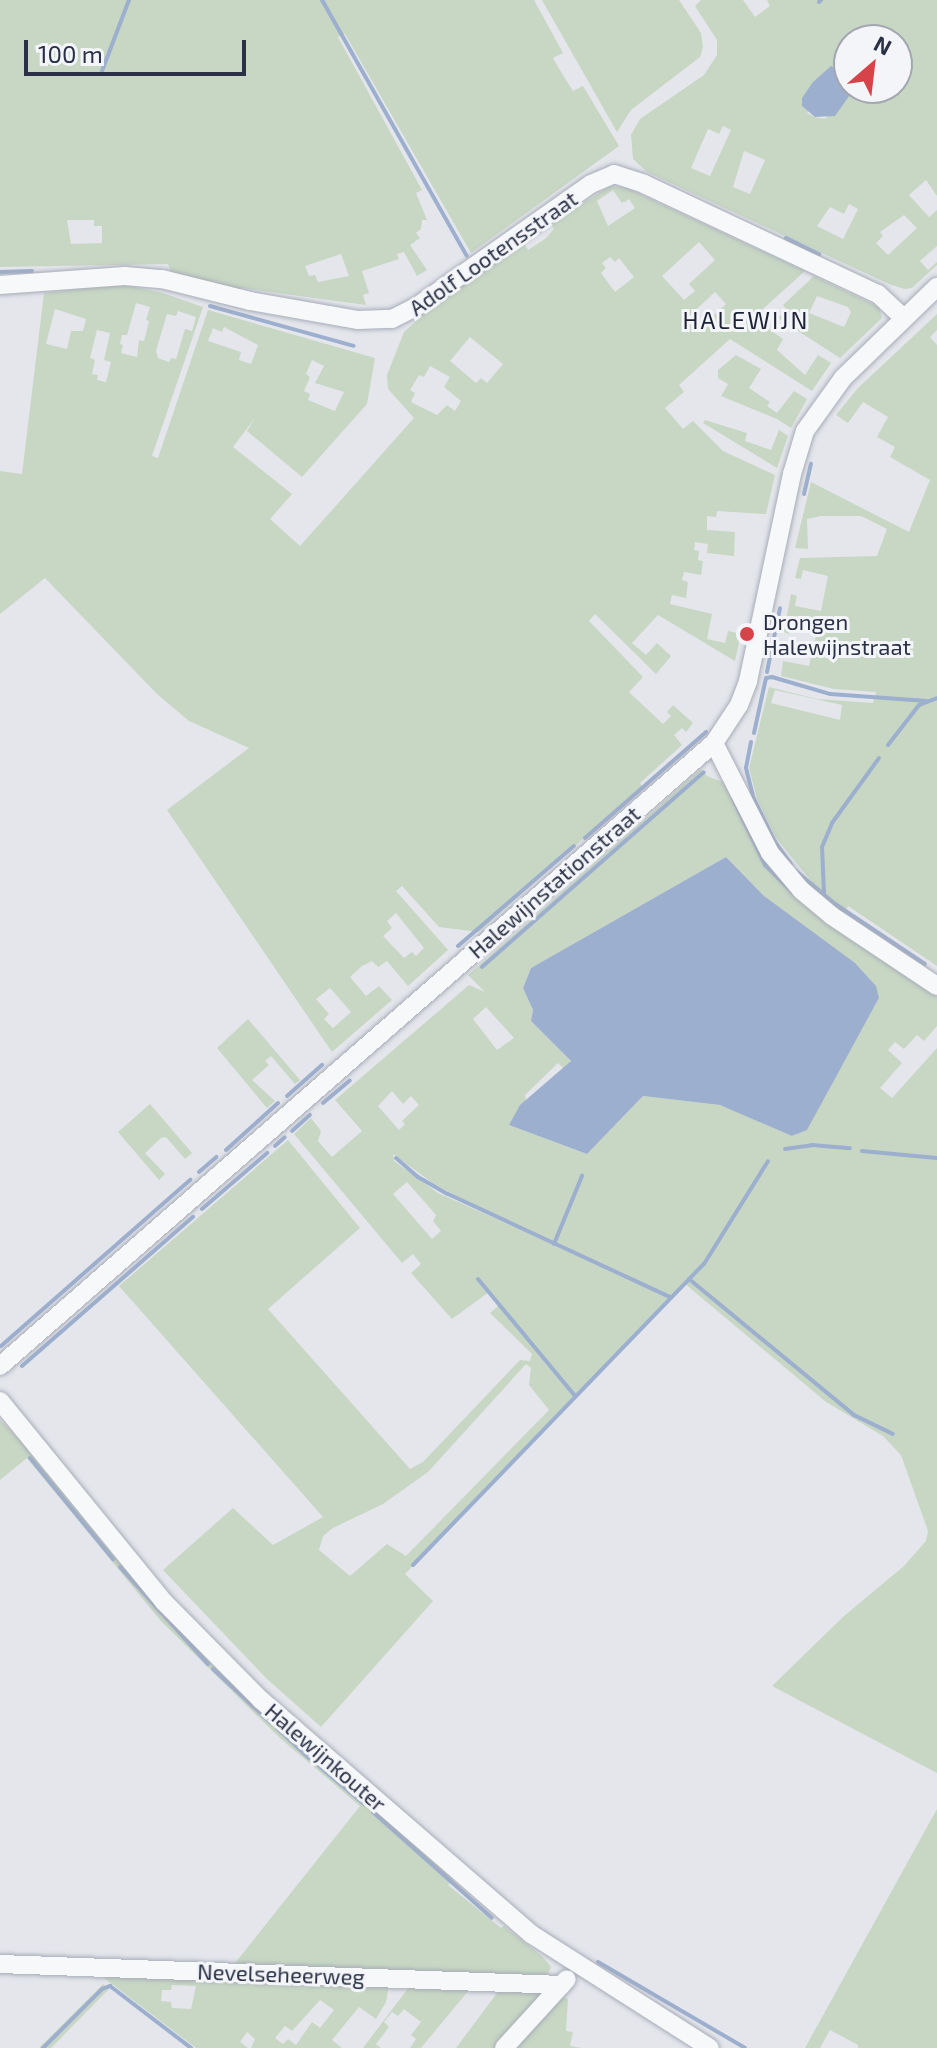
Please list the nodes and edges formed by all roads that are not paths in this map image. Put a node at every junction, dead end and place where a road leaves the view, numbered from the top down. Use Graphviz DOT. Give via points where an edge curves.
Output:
graph roads {
  1 [pos="0,285"];
  2 [pos="937,287"];
  3 [pos="904,318"];
  4 [pos="714,743"];
  5 [pos="937,986"];
  6 [pos="0,1366"];
  7 [pos="0,1401"];
  8 [pos="0,1964"];
  9 [pos="580,1966"];
  10 [pos="562,1985"];
  11 [pos="504,2048"];
  12 [pos="710,2048"];
  1 -- 3 [label="street, Adolf Lootensstraat" via="137,277 358,320 392,319 591,184 614,174 878,294"];
  2 -- 3 [label="street, Halewijnstationstraat"];
  3 -- 4 [label="street, Halewijnstationstraat" via="828,394 805,431 748,681"];
  4 -- 5 [label="street" via="770,853 792,879 832,916"];
  4 -- 6 [label="street, Halewijnstationstraat"];
  7 -- 9 [label="street, Halewijnkouter" via="164,1602 225,1666 520,1924"];
  8 -- 10 [label="street, Nevelseheerweg"];
  9 -- 10 [label="street"];
  9 -- 12 [label="street, Halewijnkouter"];
  10 -- 11 [label="street"];
}
